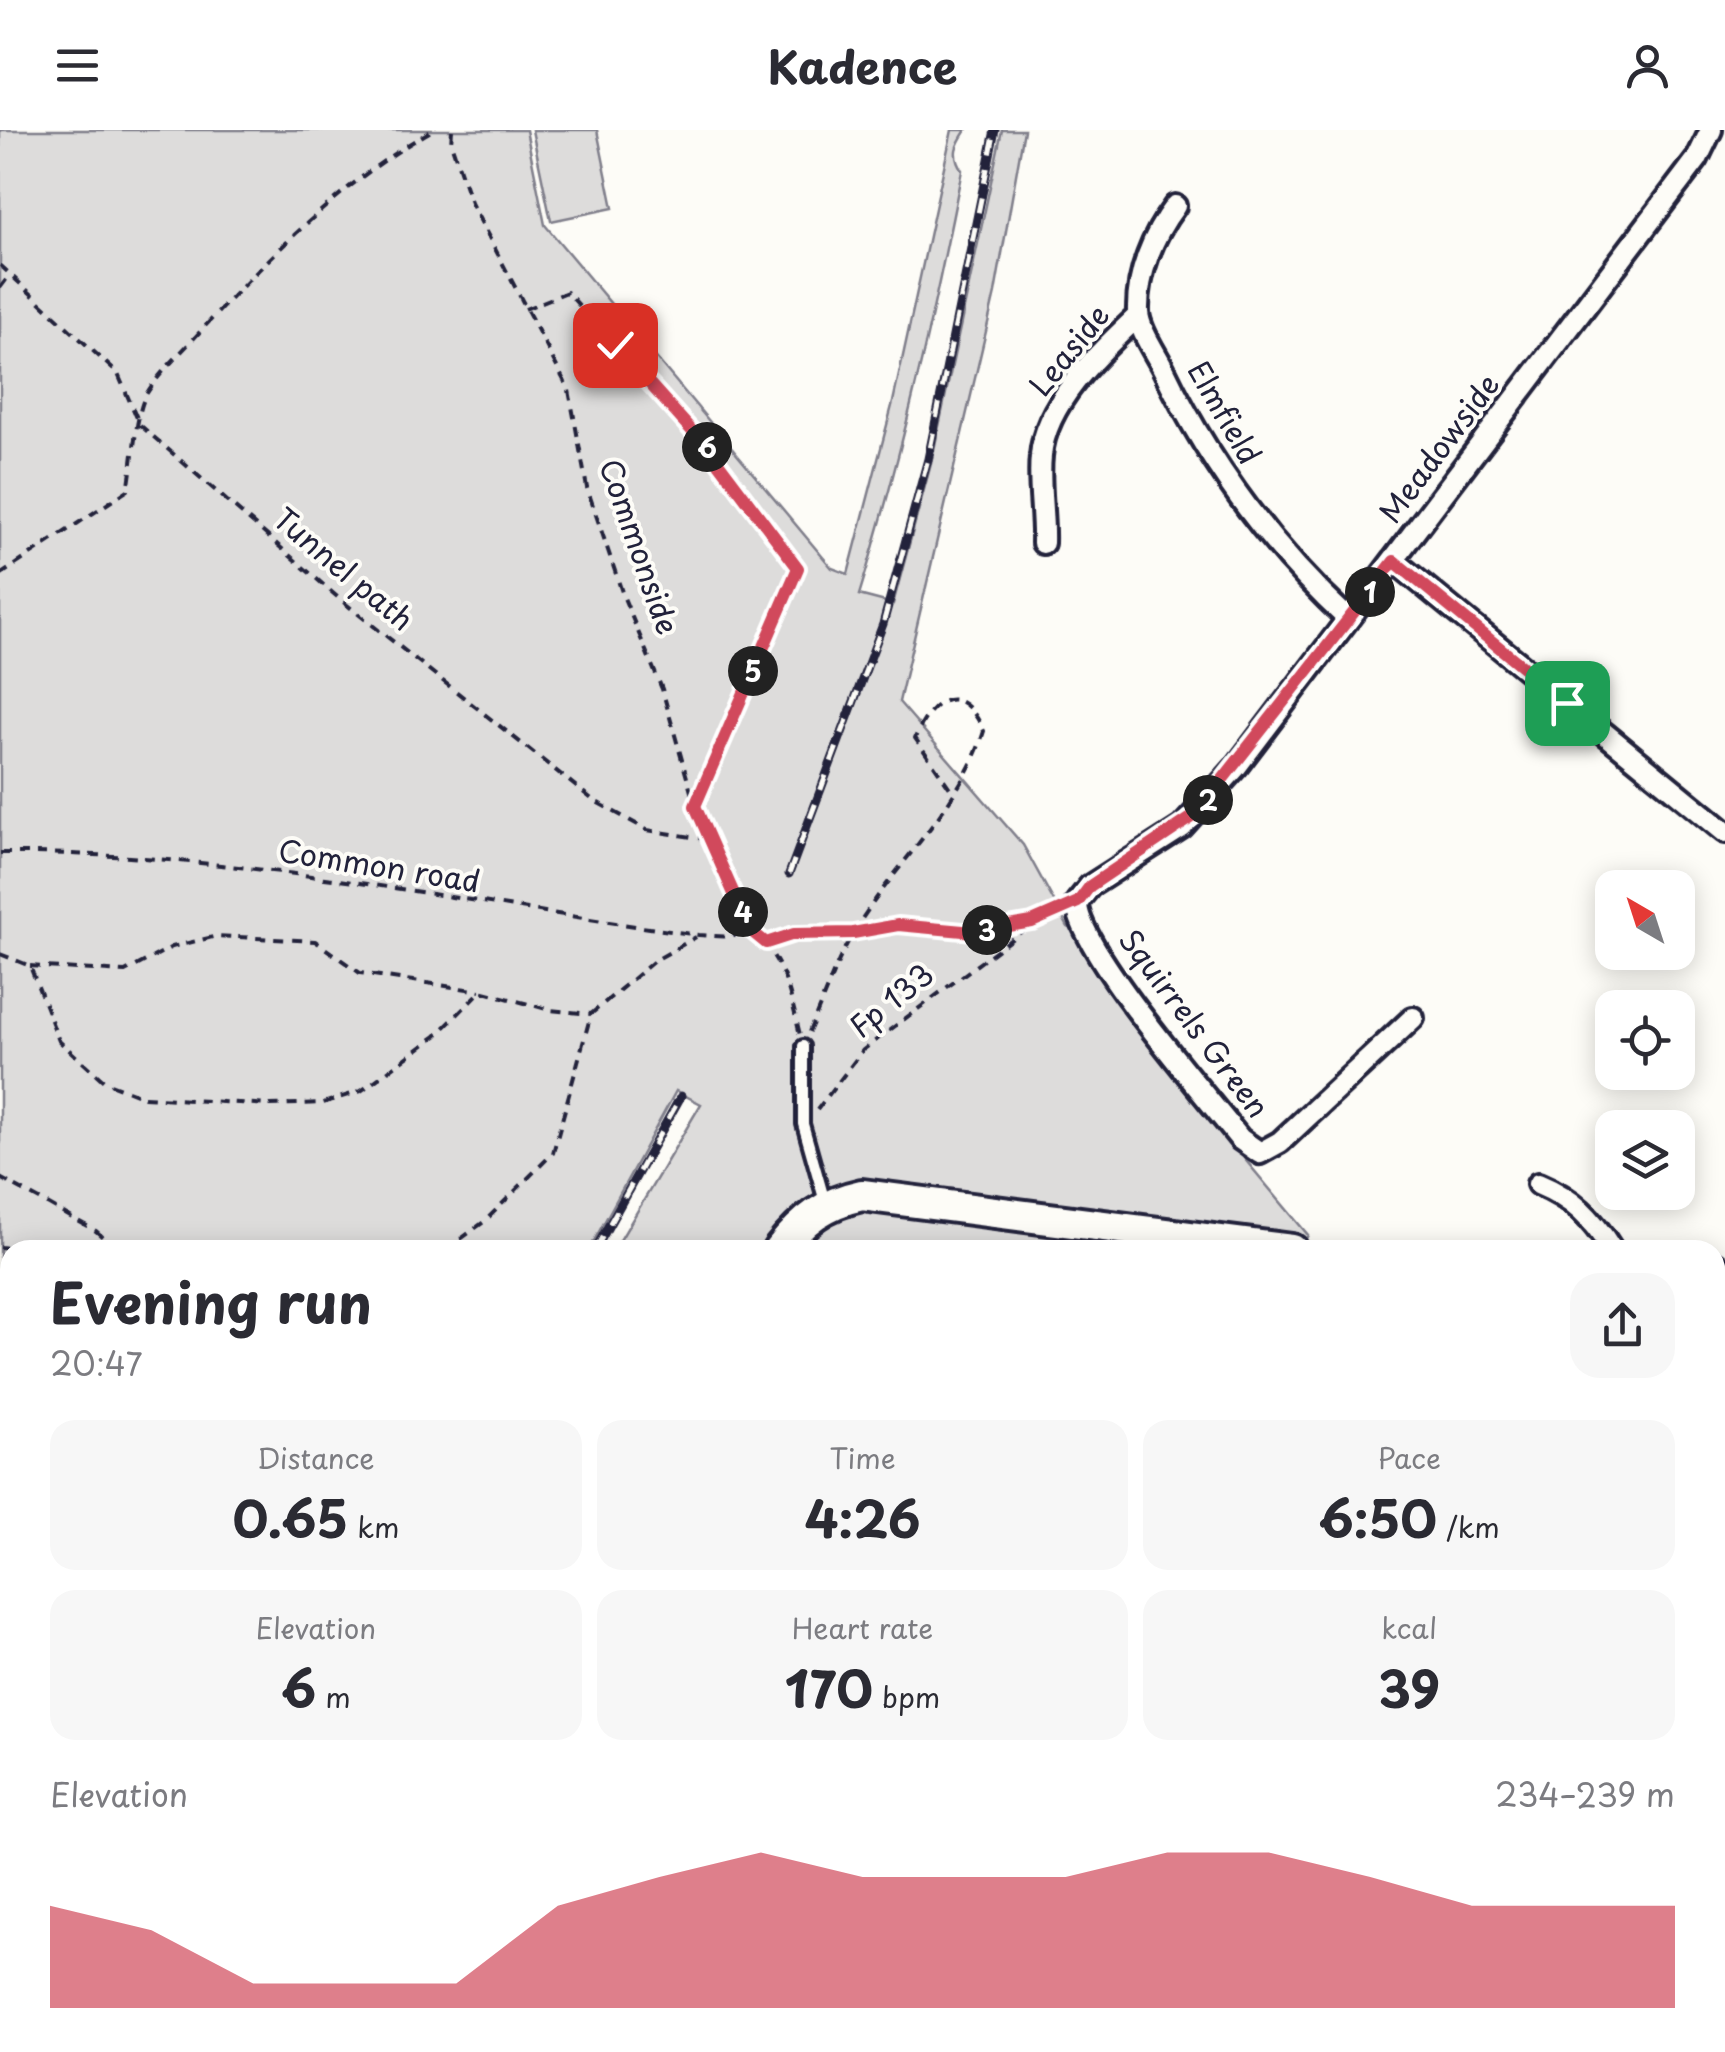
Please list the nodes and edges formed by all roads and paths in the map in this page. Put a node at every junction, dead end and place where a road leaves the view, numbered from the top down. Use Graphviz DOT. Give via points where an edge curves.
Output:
graph roads {
  1 [pos="433,130"];
  2 [pos="452,130"];
  3 [pos="1706,133"];
  4 [pos="1725,156"];
  5 [pos="1175,206"];
  6 [pos="0,265"];
  7 [pos="10,274"];
  8 [pos="0,288"];
  9 [pos="526,308"];
  10 [pos="1138,316"];
  11 [pos="140,426"];
  12 [pos="1042,543"];
  13 [pos="1394,561"];
  14 [pos="0,575"];
  15 [pos="1348,619"];
  16 [pos="952,790"];
  17 [pos="695,806"];
  18 [pos="1725,832"];
  19 [pos="710,840"];
  20 [pos="0,853"];
  21 [pos="1078,902"];
  22 [pos="1032,922"];
  23 [pos="750,930"];
  24 [pos="853,933"];
  25 [pos="699,935"];
  26 [pos="766,943"];
  27 [pos="0,954"];
  28 [pos="30,966"];
  29 [pos="481,991"];
  30 [pos="591,1014"];
  31 [pos="1413,1018"];
  32 [pos="803,1046"];
  33 [pos="803,1124"];
  34 [pos="0,1178"];
  35 [pos="1538,1184"];
  36 [pos="826,1205"];
  37 [pos="105,1240"];
  38 [pos="459,1240"];
  39 [pos="787,1240"];
  40 [pos="1217,1240"];
  41 [pos="1606,1240"];
  1 -- 11 [label="path" via="391,153 232,297 144,397"];
  2 -- 9 [label="path, Commonside" via="470,203"];
  3 -- 4 [label="street"];
  3 -- 13 [label="street, Meadowside"];
  5 -- 10 [label="street" via="1151,246"];
  6 -- 7 [label="path, Tunnel path"];
  7 -- 8 [label="path"];
  7 -- 11 [label="path, Tunnel path" via="118,374"];
  9 -- 17 [label="path, Commonside" via="569,390 587,488 662,689"];
  9 -- 17 [label="path" via="567,292 710,451 798,568"];
  10 -- 12 [label="street, Leaside" via="1070,391 1045,435"];
  10 -- 15 [label="street, Elmfield" via="1189,422 1233,490 1304,578"];
  11 -- 14 [label="path" via="128,490"];
  11 -- 19 [label="path, Tunnel path" via="342,601 593,800 648,830"];
  13 -- 15 [label="street, Meadowside"];
  13 -- 18 [label="street"];
  15 -- 21 [label="street, Meadowside" via="1194,816 1090,886"];
  16 -- 16 [label="path" via="984,731 974,710 956,699 940,700 915,738"];
  16 -- 24 [label="path"];
  17 -- 19 [label="path, Commonside"];
  19 -- 23 [label="path, Commonside"];
  20 -- 25 [label="path, Common road" via="160,860 303,876"];
  21 -- 22 [label="path, Fp 133"];
  21 -- 31 [label="street, Squirrels Green" via="1079,920 1146,1022 1240,1139 1260,1153"];
  22 -- 24 [label="path" via="974,932 898,925"];
  22 -- 33 [label="path, Fp 133" via="863,1050"];
  23 -- 25 [label="path, Common road" via="730,937"];
  23 -- 26 [label="path"];
  24 -- 26 [label="path" via="794,934"];
  24 -- 32 [label="path"];
  25 -- 30 [label="path" via="654,961"];
  26 -- 32 [label="path" via="785,974"];
  27 -- 28 [label="path"];
  28 -- 29 [label="path" via="125,972 172,946 216,936 314,941 360,972"];
  28 -- 29 [label="path" via="59,1040 105,1082 144,1097 322,1103 361,1091 436,1036"];
  29 -- 30 [label="path"];
  30 -- 38 [label="path" via="553,1153"];
  32 -- 33 [label="lane"];
  33 -- 36 [label="lane"];
  34 -- 37 [label="path"];
  35 -- 41 [label="street" via="1565,1195"];
  36 -- 39 [label="street"];
  36 -- 40 [label="street" via="862,1195 897,1197"];
}
